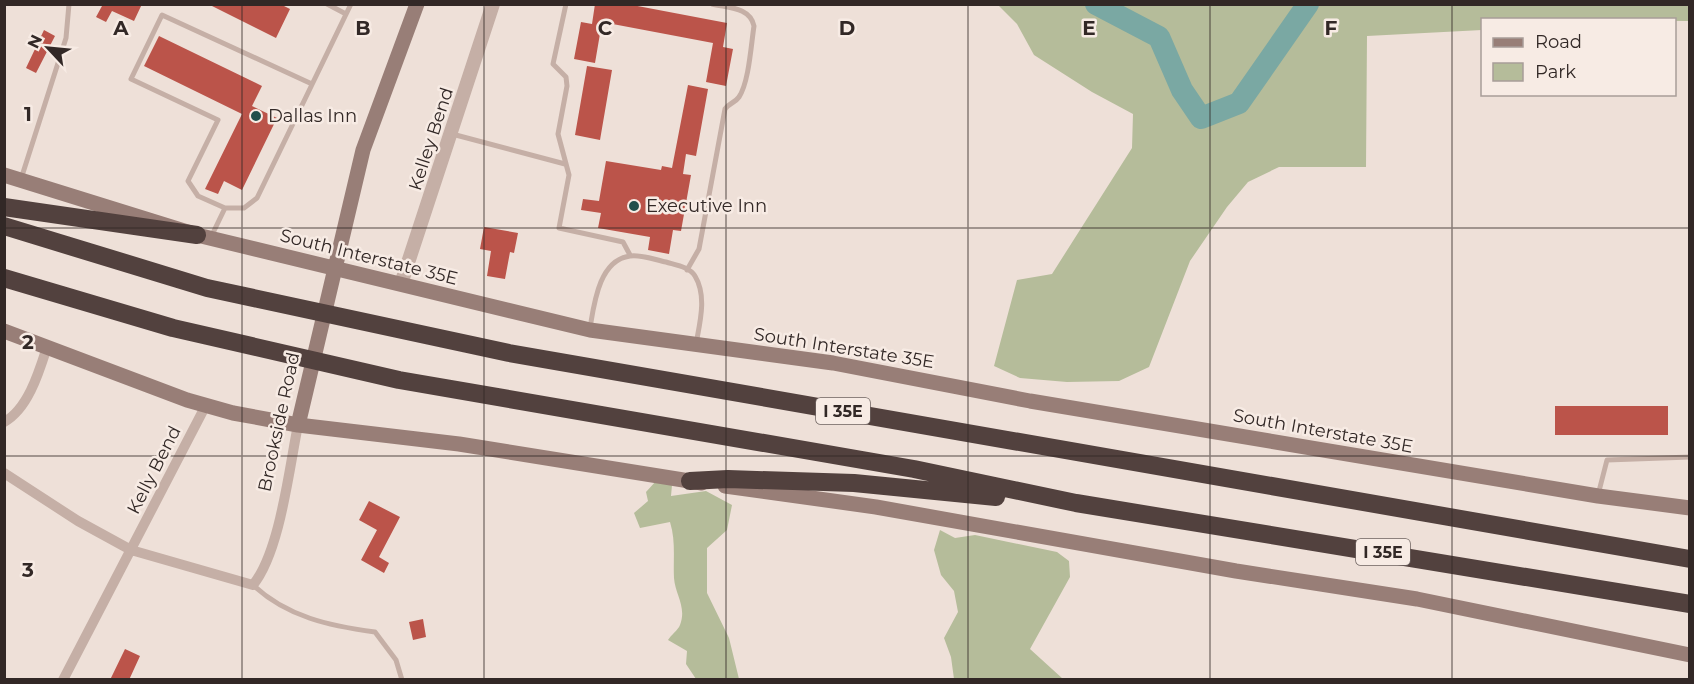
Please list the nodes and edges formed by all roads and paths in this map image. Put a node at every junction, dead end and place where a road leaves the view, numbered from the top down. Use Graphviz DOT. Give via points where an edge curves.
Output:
graph roads {
  1 [pos="69,4"];
  2 [pos="327,4"];
  3 [pos="351,4"];
  4 [pos="417,4"];
  5 [pos="493,4"];
  6 [pos="566,4"];
  7 [pos="712,4"];
  8 [pos="346,14"];
  9 [pos="312,84"];
  10 [pos="452,134"];
  11 [pos="565,164"];
  12 [pos="4,175"];
  13 [pos="20,181"];
  14 [pos="4,207"];
  15 [pos="225,208"];
  16 [pos="4,226"];
  17 [pos="204,236"];
  18 [pos="630,255"];
  19 [pos="687,270"];
  20 [pos="4,278"];
  21 [pos="401,284"];
  22 [pos="590,330"];
  23 [pos="4,331"];
  24 [pos="696,345"];
  25 [pos="47,347"];
  26 [pos="206,405"];
  27 [pos="4,422"];
  28 [pos="298,425"];
  29 [pos="1689,457"];
  30 [pos="4,473"];
  31 [pos="690,481"];
  32 [pos="1598,496"];
  33 [pos="1076,503"];
  34 [pos="1689,508"];
  35 [pos="131,550"];
  36 [pos="1689,558"];
  37 [pos="253,585"];
  38 [pos="1689,604"];
  39 [pos="1689,655"];
  40 [pos="63,680"];
  41 [pos="402,680"];
  1 -- 13 [label="lane" via="66,38"];
  2 -- 8 [label="lane"];
  3 -- 8 [label="lane"];
  4 -- 28 [label="main road, Brookside Road" via="363,150"];
  5 -- 10 [label="street, Kelley Bend"];
  6 -- 11 [label="lane" via="554,64 566,77 567,86 558,134"];
  7 -- 19 [label="lane" via="747,13 754,26 744,86 740,97 725,109 699,249"];
  8 -- 9 [label="lane"];
  9 -- 15 [label="lane" via="257,198 244,208"];
  9 -- 15 [label="lane" via="162,15 131,79 218,120 188,181 198,196"];
  10 -- 11 [label="lane"];
  10 -- 21 [label="street, Kelley Bend"];
  11 -- 18 [label="lane" via="568,175 560,228 623,242"];
  12 -- 13 [label="main road, South Interstate 35E"];
  13 -- 17 [label="main road, South Interstate 35E"];
  14 -- 17 [label="highway"];
  15 -- 17 [label="lane"];
  16 -- 36 [label="highway, I 35E" via="207,288 509,352"];
  17 -- 21 [label="main road, South Interstate 35E"];
  18 -- 19 [label="lane"];
  18 -- 22 [label="lane" via="615,262 606,274 598,289"];
  19 -- 24 [label="lane" via="694,273 701,290"];
  20 -- 33 [label="highway, I 35E" via="193,333 399,380 914,469"];
  21 -- 22 [label="main road, South Interstate 35E"];
  22 -- 24 [label="main road, South Interstate 35E"];
  23 -- 25 [label="main road"];
  24 -- 32 [label="main road, South Interstate 35E" via="833,363 1030,401"];
  25 -- 26 [label="main road"];
  25 -- 27 [label="street" via="23,405"];
  26 -- 28 [label="main road"];
  26 -- 35 [label="street, Kelly Bend"];
  28 -- 31 [label="main road" via="459,444"];
  28 -- 37 [label="street, Brookside Road" via="275,533 265,567"];
  29 -- 32 [label="lane" via="1607,460"];
  30 -- 35 [label="street"];
  31 -- 33 [label="highway" via="854,483"];
  31 -- 39 [label="main road" via="876,507 1417,599"];
  32 -- 34 [label="main road, South Interstate 35E"];
  33 -- 38 [label="highway, I 35E"];
  35 -- 37 [label="street"];
  35 -- 40 [label="street"];
  37 -- 41 [label="lane" via="271,602 295,613 341,628 375,632 396,660"];
}
